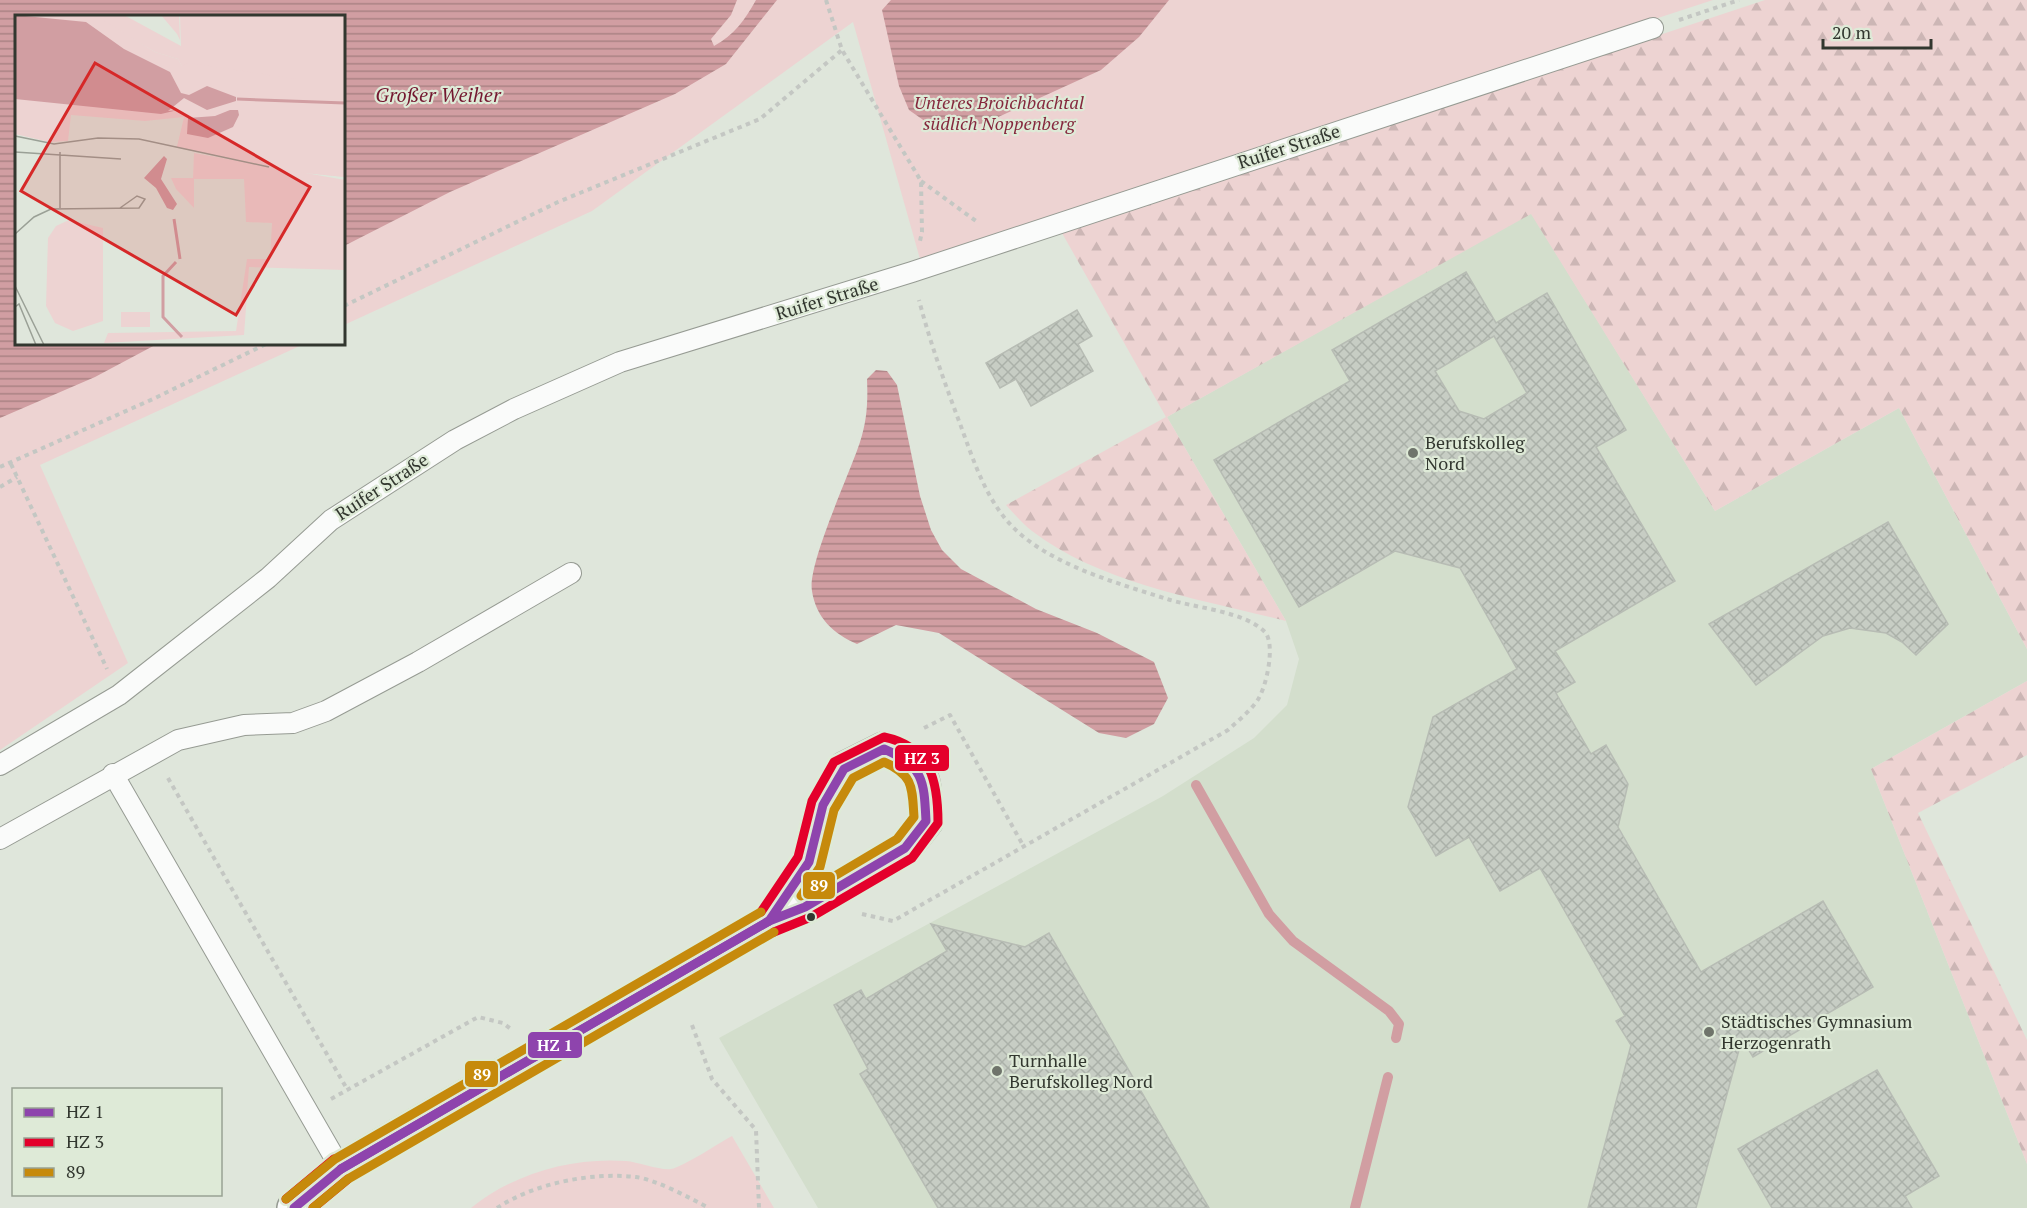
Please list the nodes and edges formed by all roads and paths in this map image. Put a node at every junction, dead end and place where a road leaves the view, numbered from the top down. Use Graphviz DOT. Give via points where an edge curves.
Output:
graph roads {
  1 [pos="826,0"];
  2 [pos="1739,0"];
  3 [pos="1653,28"];
  4 [pos="842,50"];
  5 [pos="921,181"];
  6 [pos="1005,241"];
  7 [pos="912,272"];
  8 [pos="345,306"];
  9 [pos="265,345"];
  10 [pos="11,464"];
  11 [pos="0,468"];
  12 [pos="17,477"];
  13 [pos="0,487"];
  14 [pos="571,573"];
  15 [pos="119,695"];
  16 [pos="885,749"];
  17 [pos="153,752"];
  18 [pos="0,765"];
  19 [pos="113,774"];
  20 [pos="0,839"];
  21 [pos="1024,847"];
  22 [pos="812,903"];
  23 [pos="769,921"];
  24 [pos="692,1025"];
  25 [pos="538,1054"];
  26 [pos="341,1169"];
  27 [pos="294,1208"];
  28 [pos="497,1208"];
  29 [pos="710,1208"];
  30 [pos="759,1208"];
  1 -- 4 [label="path"];
  2 -- 3 [label="path"];
  3 -- 6 [label="lane, Ruifer Straße"];
  4 -- 5 [label="path"];
  4 -- 8 [label="path" via="760,119 558,202"];
  5 -- 6 [label="path"];
  5 -- 7 [label="path" via="922,232"];
  6 -- 7 [label="lane, Ruifer Straße"];
  7 -- 15 [label="lane, Ruifer Straße" via="620,362 455,440 331,520 268,578"];
  7 -- 21 [label="path" via="932,351 976,469 1001,514 1024,537 1077,567 1179,603 1248,620 1266,633 1271,647 1259,699 1228,730"];
  9 -- 10 [label="path"];
  10 -- 11 [label="path"];
  10 -- 12 [label="path"];
  12 -- 13 [label="path"];
  12 -- 15 [label="path"];
  14 -- 17 [label="lane" via="326,711 293,723 244,725 178,740"];
  15 -- 18 [label="lane, Ruifer Straße"];
  16 -- 21 [label="path" via="950,715"];
  16 -- 22 [label="street" via="905,757 923,776 926,821 905,848"];
  16 -- 23 [label="street" via="844,770 823,805 809,862"];
  17 -- 19 [label="lane"];
  17 -- 25 [label="path" via="347,1089 478,1017 503,1023"];
  19 -- 20 [label="lane"];
  19 -- 26 [label="lane"];
  21 -- 22 [label="path" via="893,921"];
  22 -- 23 [label="street"];
  23 -- 25 [label="street"];
  24 -- 30 [label="path" via="712,1078 756,1130"];
  25 -- 26 [label="street"];
  26 -- 27 [label="street"];
  28 -- 29 [label="path" via="537,1190 587,1177 638,1177"];
}
